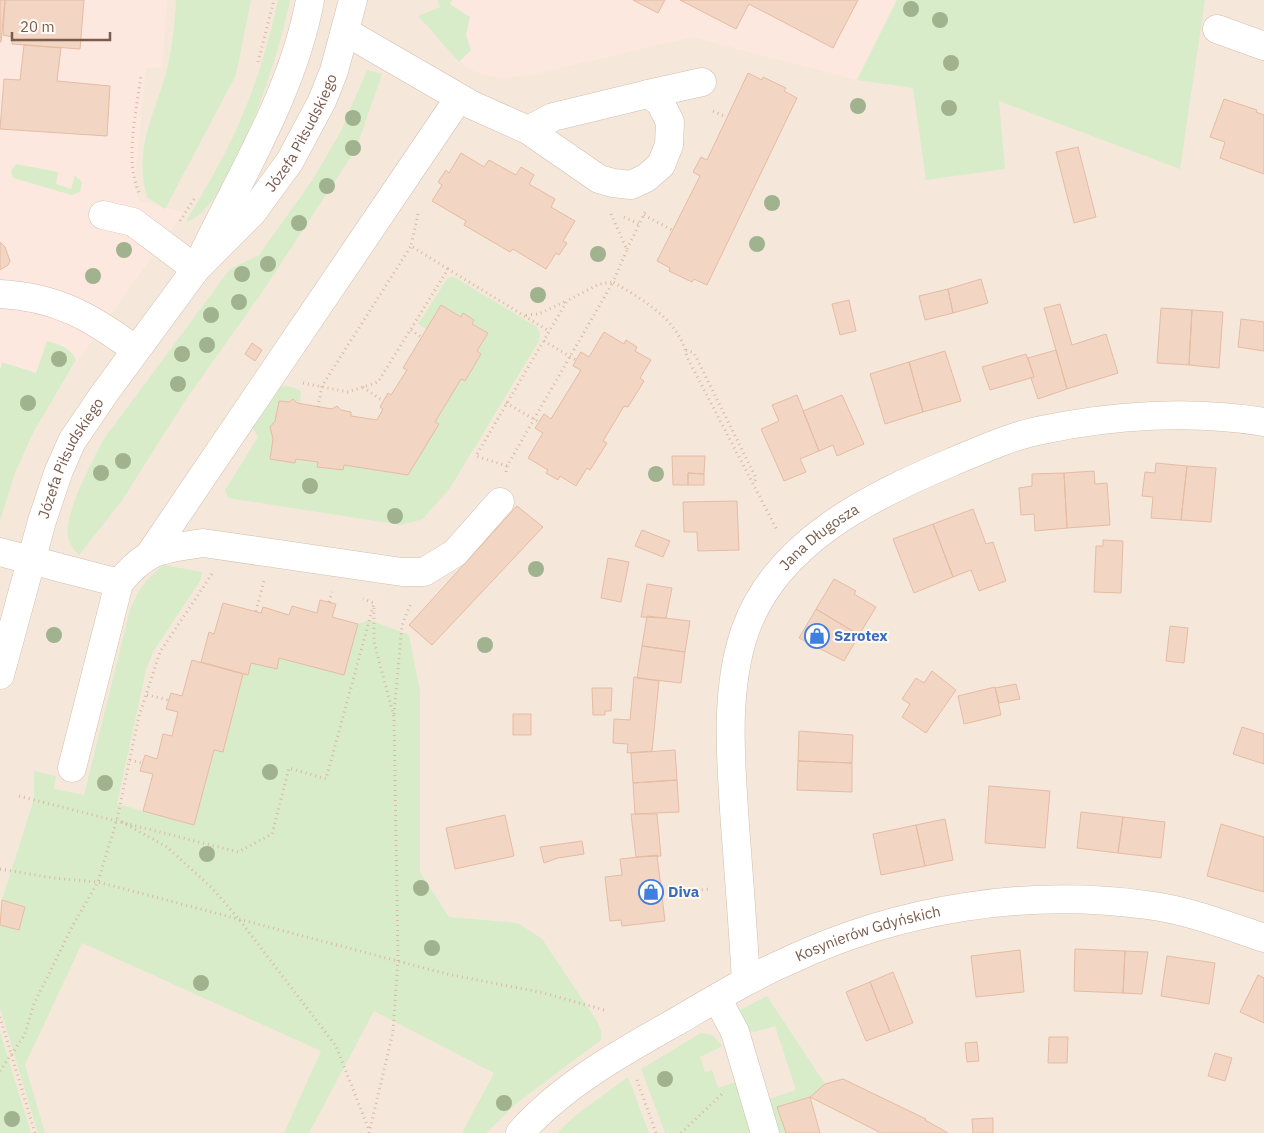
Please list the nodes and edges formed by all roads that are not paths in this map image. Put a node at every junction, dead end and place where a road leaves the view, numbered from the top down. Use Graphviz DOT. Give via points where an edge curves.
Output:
graph roads {
  1 [pos="310,0"];
  2 [pos="353,0"];
  3 [pos="1218,29"];
  4 [pos="346,32"];
  5 [pos="1264,46"];
  6 [pos="702,82"];
  7 [pos="648,94"];
  8 [pos="459,98"];
  9 [pos="528,130"];
  10 [pos="102,215"];
  11 [pos="196,269"];
  12 [pos="0,294"];
  13 [pos="136,350"];
  14 [pos="1264,422"];
  15 [pos="500,502"];
  16 [pos="0,552"];
  17 [pos="150,554"];
  18 [pos="31,560"];
  19 [pos="119,583"];
  20 [pos="0,676"];
  21 [pos="72,768"];
  22 [pos="1264,938"];
  23 [pos="746,982"];
  24 [pos="717,998"];
  25 [pos="520,1133"];
  26 [pos="765,1133"];
  1 -- 11 [label="street, Józefa Piłsudskiego" via="288,76"];
  2 -- 4 [label="street, Józefa Piłsudskiego"];
  3 -- 5 [label="street"];
  4 -- 8 [label="street"];
  4 -- 11 [label="street, Józefa Piłsudskiego" via="322,101 290,161 252,214"];
  6 -- 7 [label="street"];
  7 -- 9 [label="street" via="553,117"];
  7 -- 9 [label="street" via="660,102 670,122 669,145 661,165 631,185 599,179"];
  8 -- 9 [label="street"];
  8 -- 17 [label="street"];
  10 -- 11 [label="street" via="133,222"];
  11 -- 13 [label="street, Józefa Piłsudskiego"];
  12 -- 13 [label="street" via="29,296 80,313"];
  13 -- 18 [label="street, Józefa Piłsudskiego" via="68,450"];
  14 -- 23 [label="street, Jana Długosza" via="1226,417 1165,416 1040,430 995,444 882,493 844,516 790,560 752,614 738,660 732,705 730,756"];
  15 -- 17 [label="street" via="454,553 424,572 402,572 203,543"];
  16 -- 18 [label="street"];
  17 -- 19 [label="street" via="136,563"];
  18 -- 19 [label="street"];
  18 -- 20 [label="street, Józefa Piłsudskiego"];
  19 -- 21 [label="street"];
  22 -- 23 [label="street, Kosynierów Gdyńskich" via="1205,918 1148,905 1084,899 1019,900 944,911 845,937 790,959"];
  23 -- 24 [label="street, Kosynierów Gdyńskich"];
  24 -- 25 [label="street, Kosynierów Gdyńskich" via="577,1084"];
  24 -- 26 [label="street" via="734,1032"];
}
